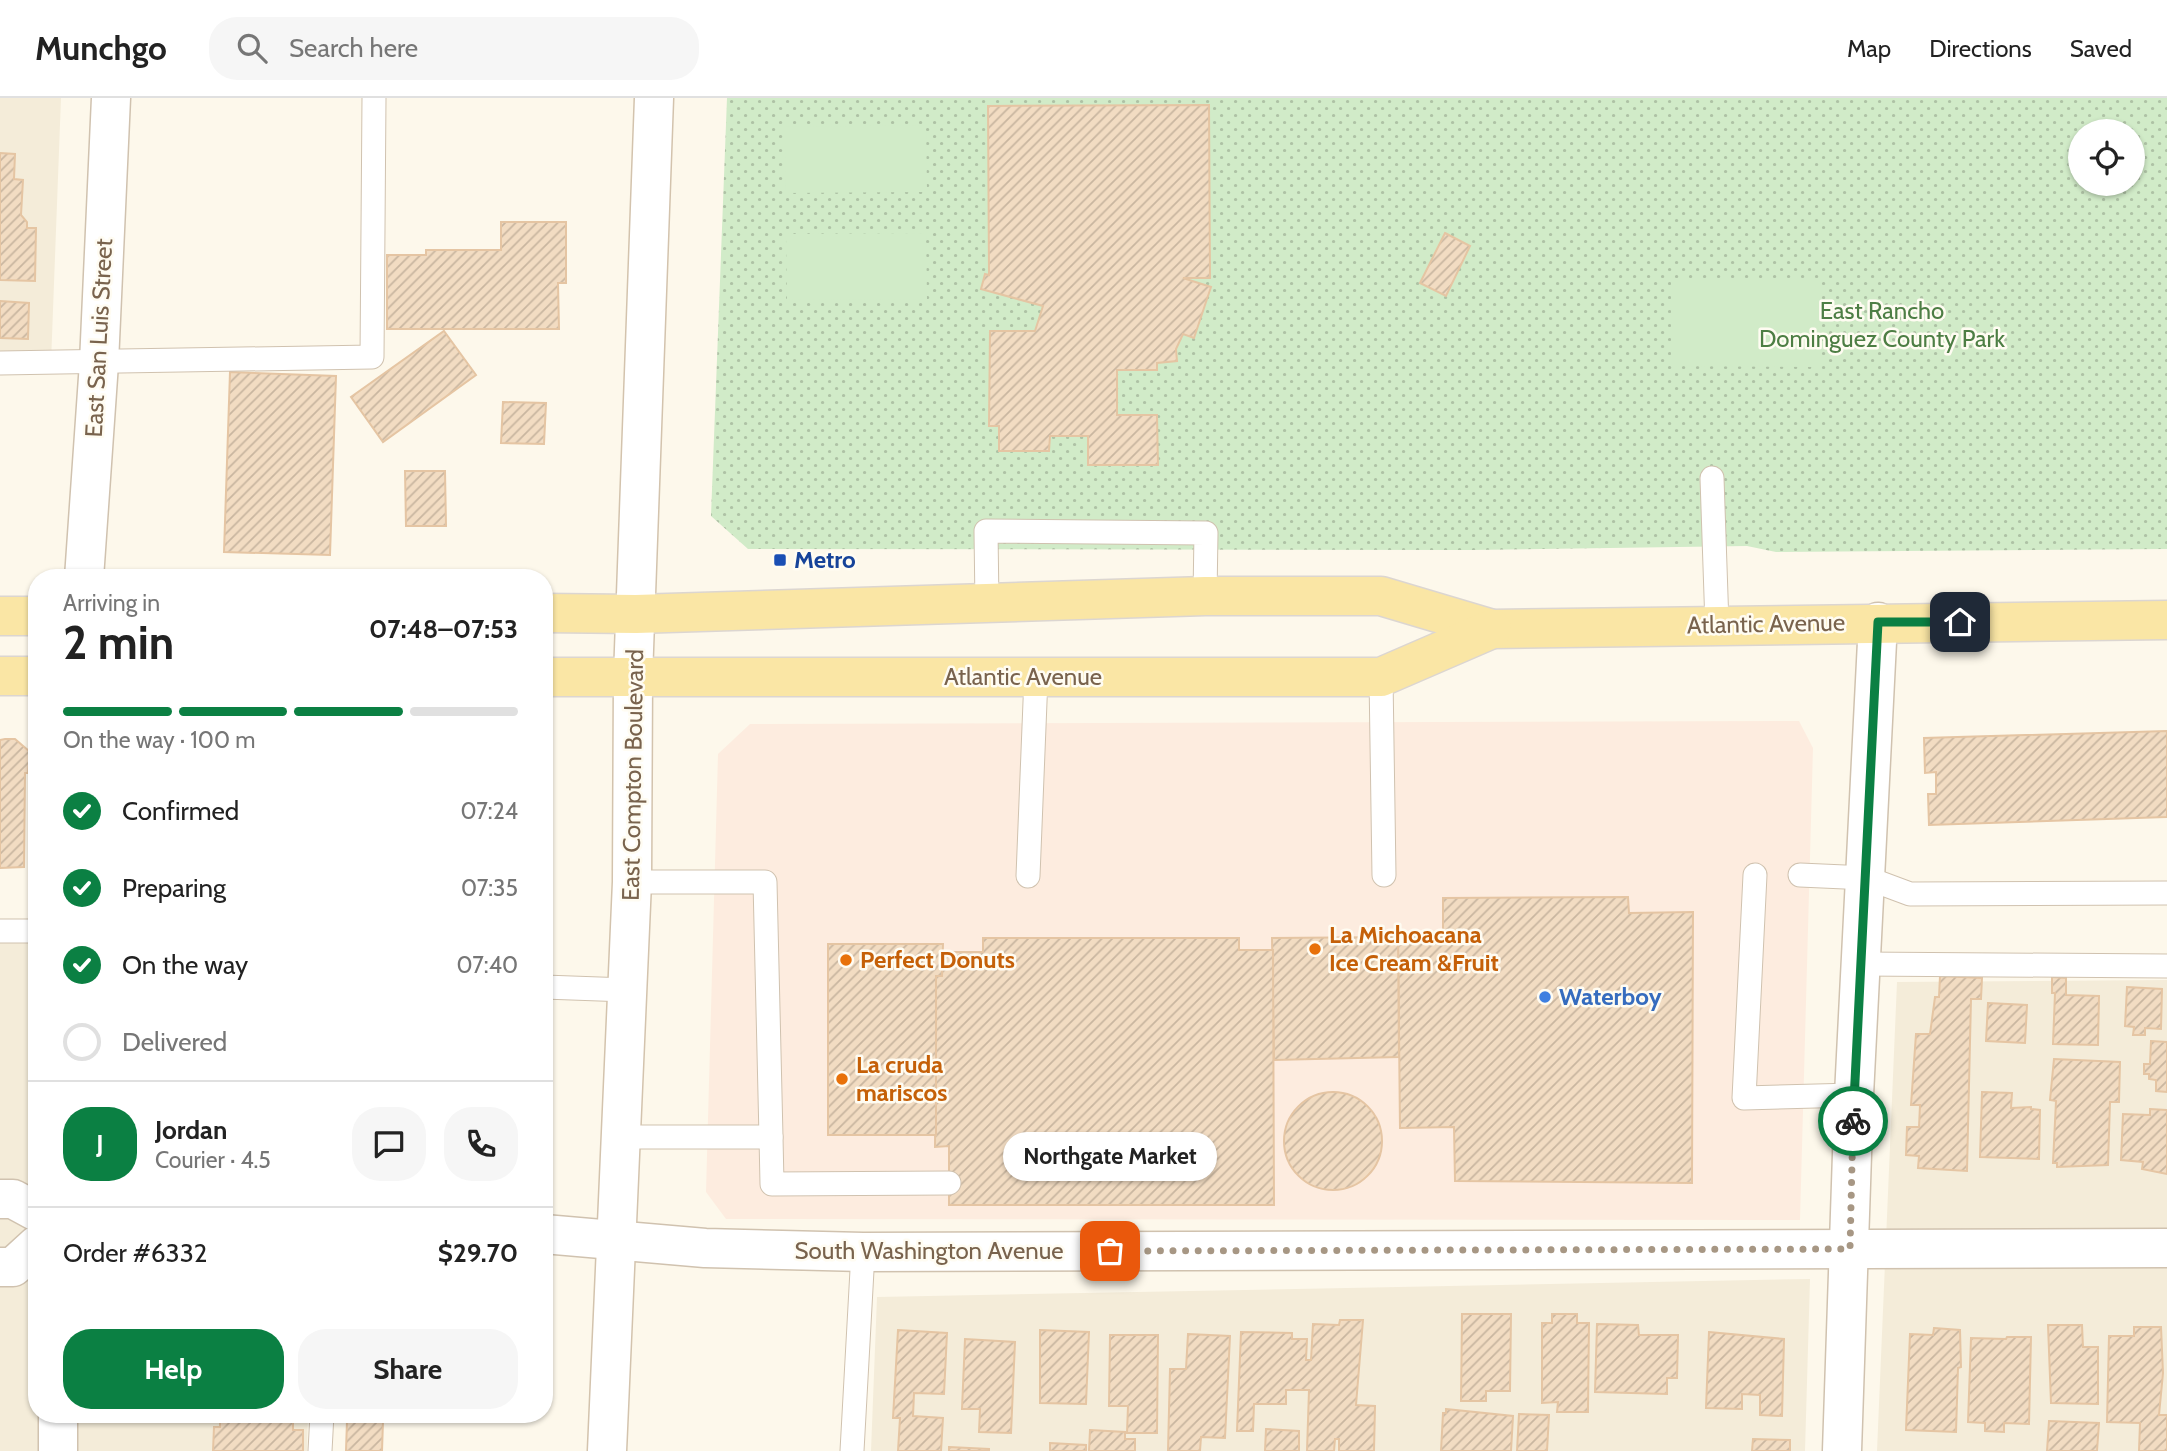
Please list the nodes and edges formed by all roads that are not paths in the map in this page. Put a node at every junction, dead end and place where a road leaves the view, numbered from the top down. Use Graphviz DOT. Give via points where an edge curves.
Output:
graph roads {
  1 [pos="111,98"];
  2 [pos="374,98"];
  3 [pos="654,98"];
  4 [pos="0,363"];
  5 [pos="99,363"];
  6 [pos="1712,478"];
  7 [pos="85,569"];
  8 [pos="1205,596"];
  9 [pos="987,605"];
  10 [pos="553,613"];
  11 [pos="636,614"];
  12 [pos="28,616"];
  13 [pos="0,617"];
  14 [pos="2167,620"];
  15 [pos="1878,622"];
  16 [pos="1717,625"];
  17 [pos="1492,629"];
  18 [pos="28,676"];
  19 [pos="0,677"];
  20 [pos="553,677"];
  21 [pos="633,677"];
  22 [pos="1036,677"];
  23 [pos="1381,677"];
  24 [pos="1384,875"];
  25 [pos="1755,875"];
  26 [pos="1028,876"];
  27 [pos="1800,876"];
  28 [pos="1867,878"];
  29 [pos="632,882"];
  30 [pos="2167,893"];
  31 [pos="0,931"];
  32 [pos="28,931"];
  33 [pos="1861,964"];
  34 [pos="2167,966"];
  35 [pos="553,987"];
  36 [pos="626,990"];
  37 [pos="1854,1095"];
  38 [pos="620,1137"];
  39 [pos="771,1137"];
  40 [pos="949,1183"];
  41 [pos="0,1199"];
  42 [pos="28,1207"];
  43 [pos="553,1235"];
  44 [pos="616,1240"];
  45 [pos="2167,1248"];
  46 [pos="1850,1249"];
  47 [pos="863,1252"];
  48 [pos="28,1253"];
  49 [pos="0,1267"];
  50 [pos="58,1423"];
  51 [pos="322,1423"];
  52 [pos="58,1451"];
  53 [pos="320,1451"];
  54 [pos="607,1451"];
  55 [pos="852,1451"];
  56 [pos="1842,1451"];
  1 -- 5 [label="street, East San Luis Street"];
  2 -- 5 [label="lane" via="372,357"];
  3 -- 11 [label="street, East Compton Boulevard"];
  4 -- 5 [label="lane"];
  5 -- 7 [label="street, East San Luis Street"];
  6 -- 16 [label="lane"];
  8 -- 9 [label="main road, Atlantic Avenue"];
  8 -- 9 [label="lane" via="1206,533 986,531"];
  8 -- 17 [label="main road, Atlantic Avenue" via="1381,596"];
  9 -- 11 [label="main road, Atlantic Avenue"];
  10 -- 11 [label="main road, Atlantic Avenue"];
  11 -- 21 [label="street, East Compton Boulevard"];
  12 -- 13 [label="main road"];
  14 -- 15 [label="main road, Atlantic Avenue"];
  15 -- 16 [label="main road, Atlantic Avenue"];
  15 -- 28 [label="street"];
  16 -- 17 [label="main road, Atlantic Avenue"];
  17 -- 23 [label="main road, Atlantic Avenue"];
  18 -- 19 [label="main road"];
  20 -- 21 [label="main road, Atlantic Avenue"];
  21 -- 22 [label="main road, Atlantic Avenue"];
  21 -- 29 [label="street, East Compton Boulevard"];
  22 -- 23 [label="main road, Atlantic Avenue"];
  22 -- 26 [label="lane"];
  23 -- 24 [label="lane"];
  25 -- 37 [label="lane" via="1744,1098"];
  27 -- 28 [label="lane"];
  28 -- 30 [label="lane" via="1910,894"];
  28 -- 33 [label="street"];
  29 -- 36 [label="street, East Compton Boulevard"];
  29 -- 39 [label="lane" via="765,882"];
  31 -- 32 [label="lane"];
  33 -- 34 [label="lane"];
  33 -- 37 [label="street"];
  35 -- 36 [label="lane"];
  36 -- 38 [label="street, East Compton Boulevard"];
  37 -- 46 [label="street"];
  38 -- 39 [label="lane"];
  38 -- 44 [label="street, East Compton Boulevard"];
  39 -- 40 [label="lane" via="772,1184"];
  41 -- 42 [label="street" via="13,1199"];
  43 -- 44 [label="street, South Washington Avenue"];
  44 -- 47 [label="street, South Washington Avenue" via="705,1248"];
  44 -- 54 [label="street, East Compton Boulevard"];
  45 -- 46 [label="street, South Washington Avenue"];
  46 -- 47 [label="street, South Washington Avenue"];
  46 -- 56 [label="street"];
  47 -- 55 [label="lane"];
  48 -- 49 [label="street" via="13,1267"];
  50 -- 52 [label="street"];
  51 -- 53 [label="lane"];
}
